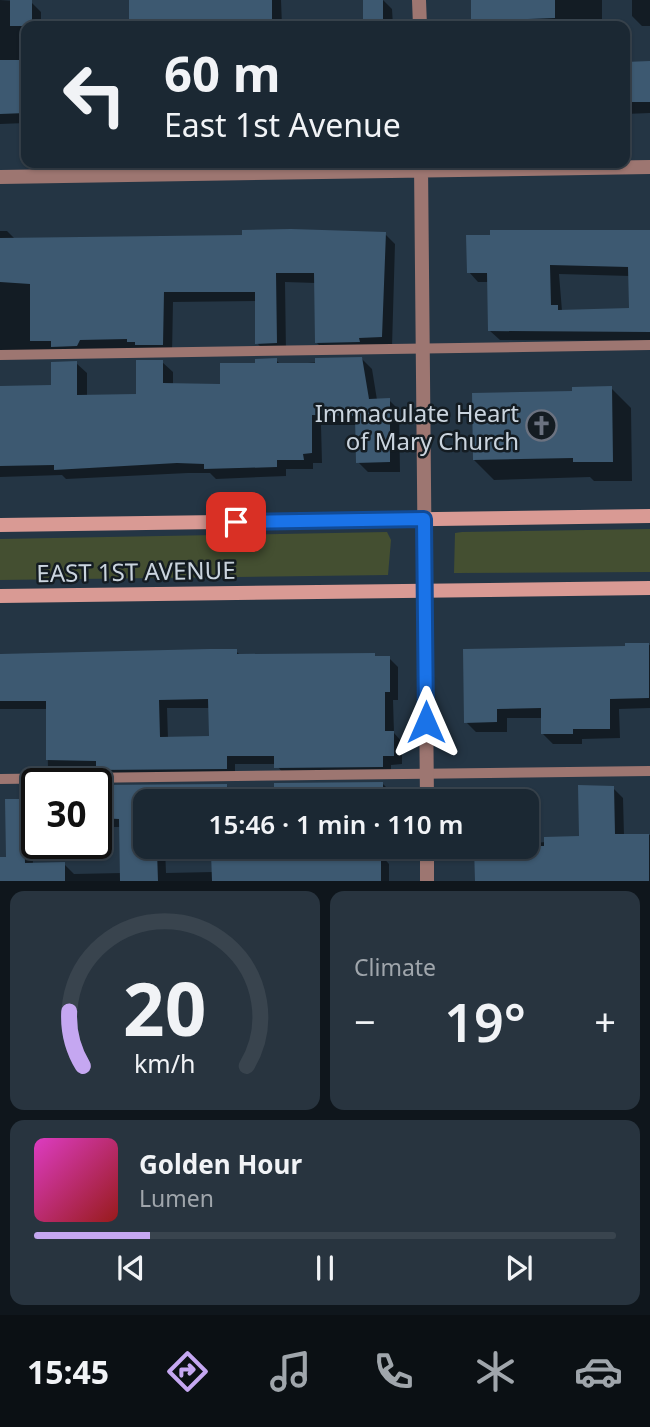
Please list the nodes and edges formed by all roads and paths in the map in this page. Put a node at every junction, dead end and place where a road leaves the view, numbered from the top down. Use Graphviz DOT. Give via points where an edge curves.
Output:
graph roads {
  1 [pos="419,0"];
  2 [pos="420,21"];
  3 [pos="630,167"];
  4 [pos="650,167"];
  5 [pos="379,168"];
  6 [pos="421,168"];
  7 [pos="0,177"];
  8 [pos="650,345"];
  9 [pos="422,347"];
  10 [pos="0,355"];
  11 [pos="650,516"];
  12 [pos="424,519"];
  13 [pos="0,525"];
  14 [pos="650,588"];
  15 [pos="426,590"];
  16 [pos="0,596"];
  17 [pos="650,771"];
  18 [pos="426,774"];
  19 [pos="0,779"];
  20 [pos="426,789"];
  21 [pos="427,859"];
  22 [pos="427,881"];
  1 -- 2 [label="street"];
  3 -- 4 [label="street"];
  5 -- 7 [label="street"];
  6 -- 9 [label="street"];
  8 -- 9 [label="lane"];
  9 -- 10 [label="lane"];
  9 -- 12 [label="street"];
  11 -- 12 [label="main road, EAST 1ST AVENUE"];
  12 -- 13 [label="main road, EAST 1ST AVENUE"];
  12 -- 15 [label="street"];
  14 -- 15 [label="main road, EAST 1ST AVENUE"];
  15 -- 16 [label="main road, EAST 1ST AVENUE"];
  15 -- 18 [label="street"];
  17 -- 18 [label="lane"];
  18 -- 19 [label="lane"];
  18 -- 20 [label="street"];
  21 -- 22 [label="street"];
}
